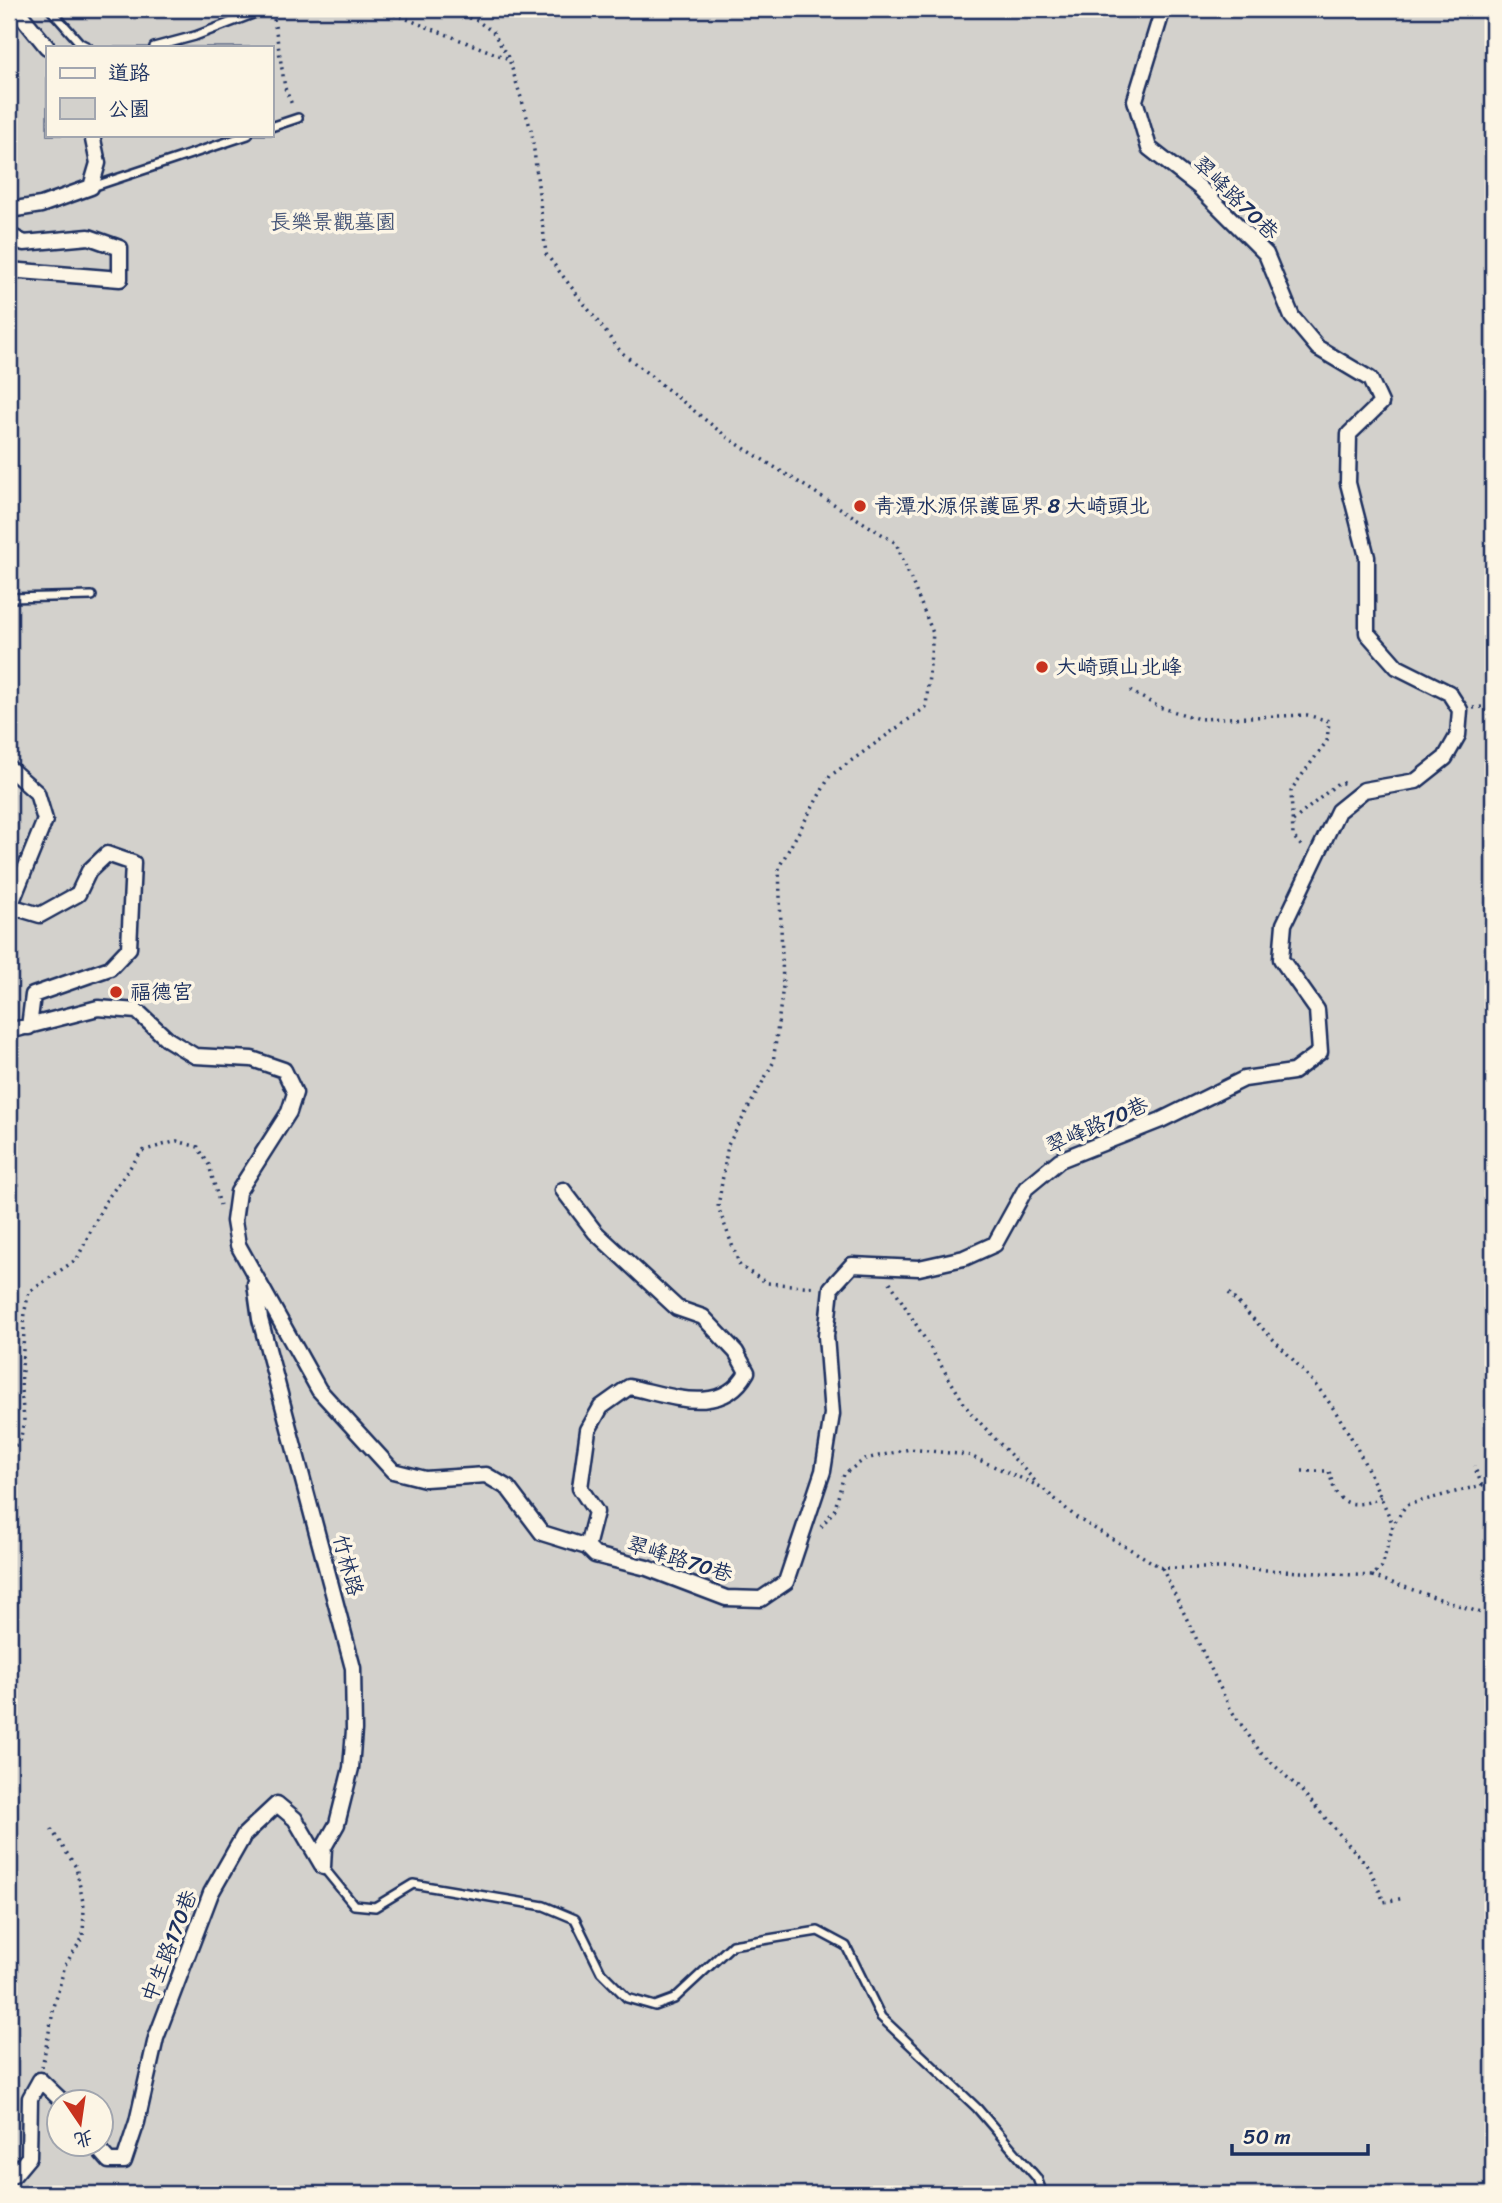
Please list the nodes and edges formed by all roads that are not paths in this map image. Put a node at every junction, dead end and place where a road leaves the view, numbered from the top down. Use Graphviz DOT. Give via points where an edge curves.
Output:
graph roads {
  1 [pos="16,9"];
  2 [pos="50,9"];
  3 [pos="266,9"];
  4 [pos="1163,9"];
  5 [pos="46,46"];
  6 [pos="86,46"];
  7 [pos="158,46"];
  8 [pos="298,118"];
  9 [pos="273,126"];
  10 [pos="92,136"];
  11 [pos="245,136"];
  12 [pos="91,187"];
  13 [pos="9,210"];
  14 [pos="9,235"];
  15 [pos="9,270"];
  16 [pos="92,596"];
  17 [pos="9,598"];
  18 [pos="9,768"];
  19 [pos="29,1027"];
  20 [pos="9,1031"];
  21 [pos="563,1190"];
  22 [pos="253,1274"];
  23 [pos="587,1546"];
  24 [pos="323,1867"];
  25 [pos="48,2088"];
  26 [pos="106,2158"];
  27 [pos="9,2172"];
  28 [pos="1043,2194"];
  1 -- 5 [label="street"];
  2 -- 6 [label="lane"];
  3 -- 7 [label="lane"];
  4 -- 23 [label="street, 翠峰路70巷" via="1135,100 1149,148 1199,187 1266,254 1292,317 1318,348 1370,379 1381,403 1349,434 1348,483 1367,556 1367,633 1397,667 1449,693 1460,710 1458,735 1445,758 1416,781 1364,790 1338,811 1284,923 1281,959 1317,1010 1320,1052 1293,1072 1244,1079 1161,1120 1060,1160 1026,1188 995,1244 964,1258 919,1268 852,1265 831,1289 825,1336 832,1414 823,1471 786,1581 761,1598 726,1598 647,1568 595,1555"];
  8 -- 9 [label="lane"];
  10 -- 12 [label="street" via="98,163"];
  11 -- 12 [label="lane"];
  12 -- 13 [label="street" via="41,205"];
  14 -- 15 [label="street" via="24,243 89,237 120,248 120,279"];
  16 -- 17 [label="lane"];
  18 -- 19 [label="street" via="37,793 45,820 10,906 40,915 78,894 89,871 107,854 133,863 129,948 110,968 33,995"];
  19 -- 20 [label="street, 翠峰路70巷"];
  19 -- 22 [label="street, 翠峰路70巷" via="98,1008 137,1011 167,1039 195,1056 252,1059 284,1070 295,1093 289,1112 238,1192 234,1222 238,1245"];
  21 -- 23 [label="street" via="595,1232 677,1308 703,1317 736,1352 747,1372 740,1385 718,1399 694,1400 629,1387 601,1407 588,1430 580,1488 596,1513"];
  22 -- 23 [label="street, 翠峰路70巷" via="319,1390 393,1471 425,1479 486,1475 508,1488 542,1533"];
  22 -- 24 [label="street, 竹林路" via="260,1320 353,1668 351,1768 337,1824 324,1847"];
  24 -- 26 [label="street, 中生路170巷" via="295,1819 277,1804 244,1835 211,1893 156,2038 124,2161"];
  24 -- 28 [label="lane" via="354,1905 376,1907 413,1885 544,1906 575,1919 601,1972 627,1998 655,2006 674,1999 732,1945 818,1931 846,1946 881,2017 978,2108 1037,2178"];
  25 -- 27 [label="street" via="40,2080 30,2098 29,2157 14,2175"];
}
